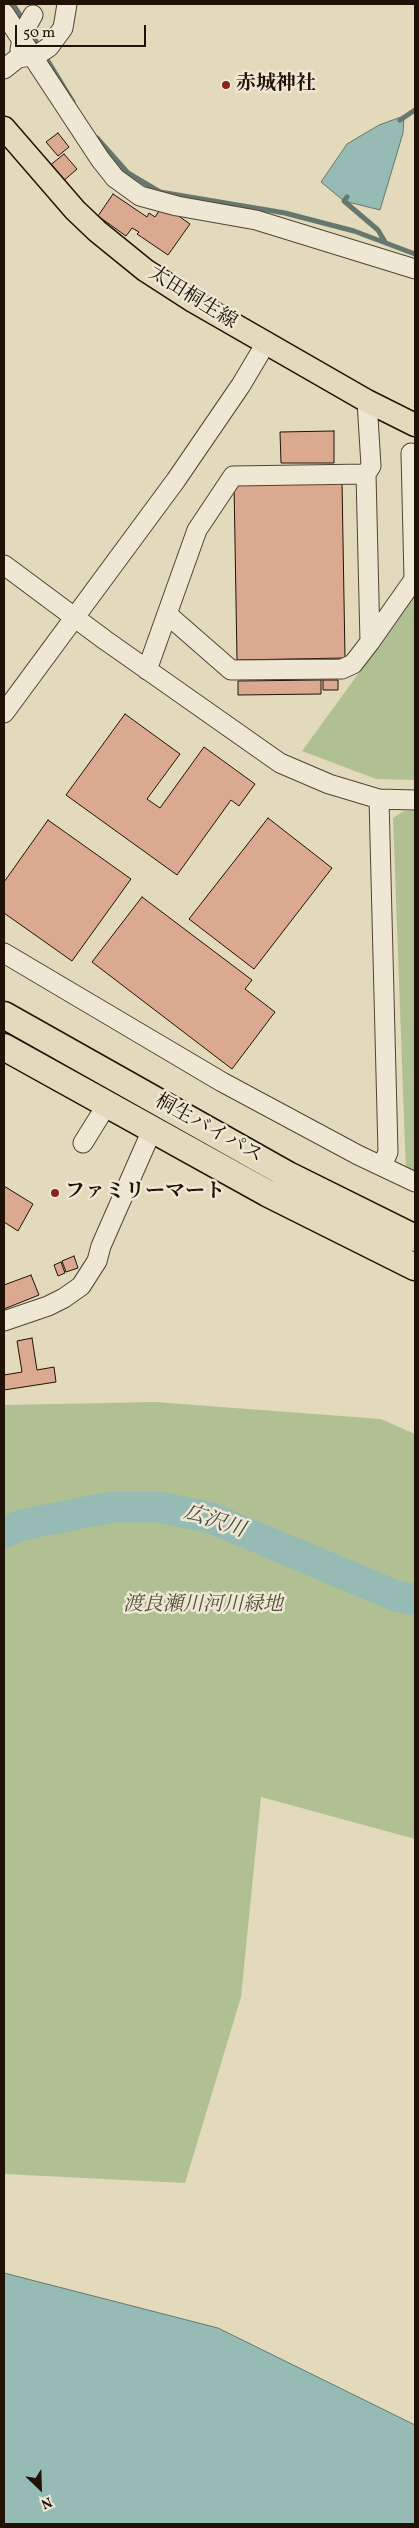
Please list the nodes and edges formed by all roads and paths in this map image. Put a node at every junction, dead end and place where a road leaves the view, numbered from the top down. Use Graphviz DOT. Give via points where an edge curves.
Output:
graph roads {
  1 [pos="68,4"];
  2 [pos="4,13"];
  3 [pos="33,15"];
  4 [pos="26,51"];
  5 [pos="4,128"];
  6 [pos="415,269"];
  7 [pos="266,343"];
  8 [pos="366,401"];
  9 [pos="415,425"];
  10 [pos="415,454"];
  11 [pos="366,474"];
  12 [pos="4,565"];
  13 [pos="415,579"];
  14 [pos="168,615"];
  15 [pos="76,617"];
  16 [pos="370,642"];
  17 [pos="147,670"];
  18 [pos="4,713"];
  19 [pos="379,799"];
  20 [pos="415,800"];
  21 [pos="4,953"];
  22 [pos="4,1015"];
  23 [pos="4,1047"];
  24 [pos="106,1106"];
  25 [pos="152,1130"];
  26 [pos="83,1143"];
  27 [pos="382,1166"];
  28 [pos="415,1182"];
  29 [pos="415,1238"];
  30 [pos="415,1268"];
  31 [pos="4,1321"];
  1 -- 4 [label="street" via="63,28"];
  2 -- 4 [label="street"];
  3 -- 4 [label="street"];
  4 -- 6 [label="street" via="100,159 115,178 140,196 256,220"];
  5 -- 7 [label="main road, 太田桐生線" via="52,186 97,231 145,270"];
  7 -- 8 [label="main road, 太田桐生線"];
  7 -- 15 [label="street" via="230,401"];
  8 -- 9 [label="main road, 太田桐生線"];
  8 -- 11 [label="street" via="371,466"];
  10 -- 13 [label="street" via="412,453"];
  11 -- 14 [label="street" via="233,476 197,530"];
  11 -- 16 [label="street"];
  12 -- 15 [label="street"];
  13 -- 16 [label="street"];
  14 -- 16 [label="street" via="231,670 342,668 352,664"];
  14 -- 17 [label="street"];
  15 -- 17 [label="street"];
  15 -- 18 [label="street"];
  17 -- 19 [label="street" via="280,764 329,784"];
  19 -- 20 [label="street"];
  19 -- 27 [label="street" via="388,1152"];
  21 -- 27 [label="street" via="222,1082"];
  22 -- 29 [label="highway, 桐生バイパス" via="288,1175"];
  23 -- 24 [label="highway, 桐生バイパス"];
  24 -- 25 [label="highway, 桐生バイパス"];
  24 -- 26 [label="street"];
  25 -- 30 [label="highway, 桐生バイパス"];
  25 -- 31 [label="street" via="97,1261 81,1286 56,1302"];
  27 -- 28 [label="street"];
}
